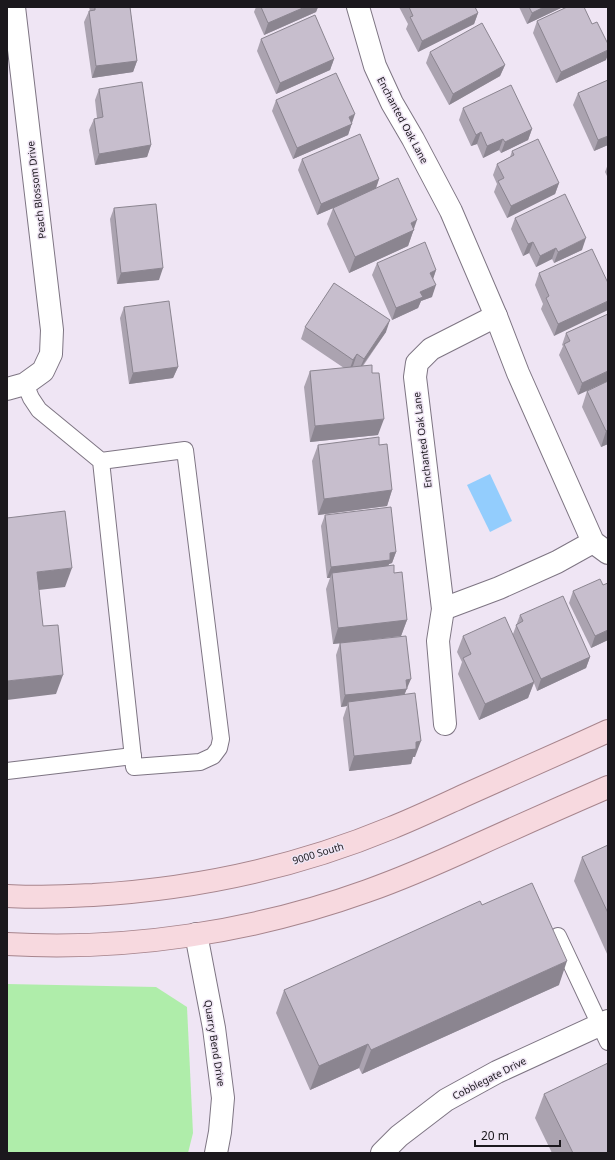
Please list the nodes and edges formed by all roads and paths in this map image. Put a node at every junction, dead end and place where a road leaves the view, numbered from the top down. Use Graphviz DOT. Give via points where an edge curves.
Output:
graph roads {
  1 [pos="14,7"];
  2 [pos="358,7"];
  3 [pos="14,60"];
  4 [pos="496,316"];
  5 [pos="16,387"];
  6 [pos="101,461"];
  7 [pos="601,548"];
  8 [pos="442,609"];
  9 [pos="445,724"];
  10 [pos="608,731"];
  11 [pos="133,756"];
  12 [pos="7,771"];
  13 [pos="608,787"];
  14 [pos="7,896"];
  15 [pos="196,934"];
  16 [pos="558,936"];
  17 [pos="7,944"];
  18 [pos="605,1030"];
  19 [pos="216,1153"];
  20 [pos="382,1153"];
  1 -- 3 [label="street, Peach Blossom Drive"];
  2 -- 4 [label="street, Enchanted Oak Lane" via="378,73 450,211"];
  3 -- 5 [label="street, Peach Blossom Drive" via="52,330 51,354 43,371"];
  4 -- 7 [label="street, Enchanted Oak Lane" via="518,373"];
  4 -- 8 [label="street, Enchanted Oak Lane" via="431,349 418,363 416,370 417,398"];
  5 -- 6 [label="lane" via="31,398 39,410"];
  6 -- 11 [label="lane"];
  6 -- 11 [label="lane" via="185,450 221,739 220,748 213,756 200,762 134,767"];
  7 -- 8 [label="street, Enchanted Oak Lane" via="558,562"];
  8 -- 9 [label="street, Enchanted Oak Lane" via="438,641"];
  10 -- 14 [label="main road, 9000 South" via="391,828 333,850 274,867 163,889 112,894"];
  11 -- 12 [label="lane"];
  13 -- 15 [label="main road" via="414,873 367,891 272,920"];
  15 -- 17 [label="main road" via="73,945"];
  15 -- 19 [label="street, Quarry Bend Drive" via="214,1028 223,1098"];
  16 -- 18 [label="lane"];
  18 -- 20 [label="street, Cobblegate Drive" via="497,1072 446,1100 399,1136"];
}
